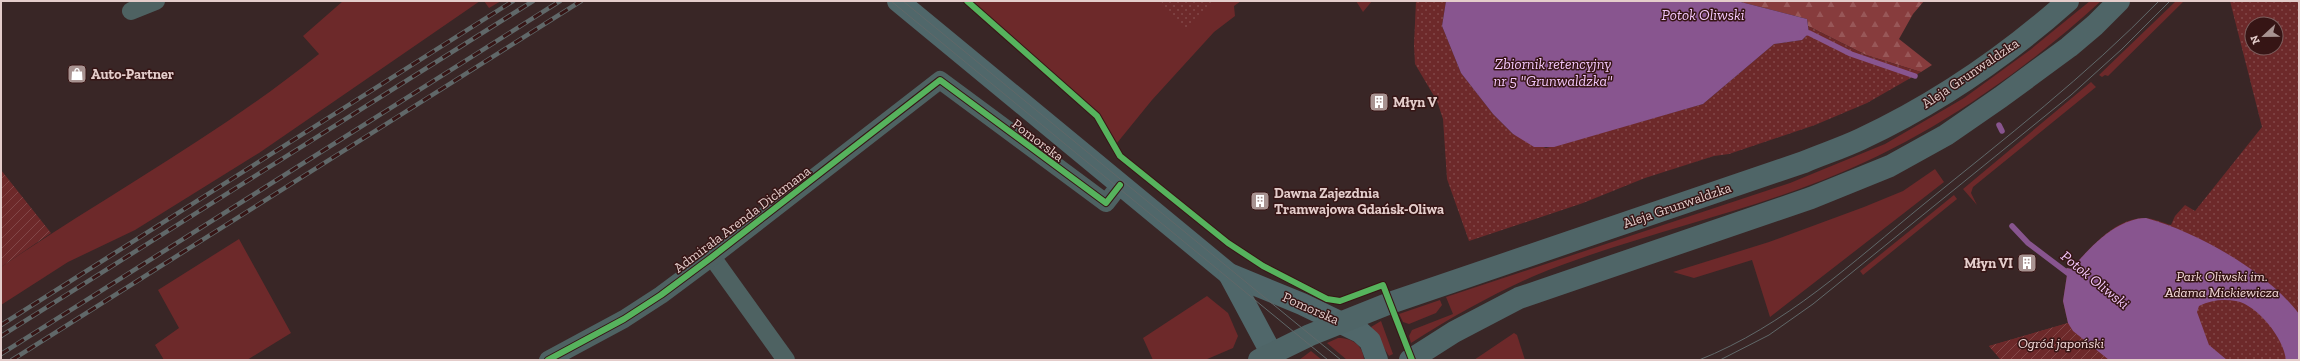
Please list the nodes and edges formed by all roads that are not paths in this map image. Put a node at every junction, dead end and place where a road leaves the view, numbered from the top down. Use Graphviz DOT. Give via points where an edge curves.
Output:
graph roads {
  1 [pos="156,1"];
  2 [pos="898,1"];
  3 [pos="2068,1"];
  4 [pos="2119,1"];
  5 [pos="131,11"];
  6 [pos="940,80"];
  7 [pos="1120,185"];
  8 [pos="712,257"];
  9 [pos="1229,274"];
  10 [pos="1341,322"];
  11 [pos="1269,358"];
  12 [pos="548,360"];
  13 [pos="786,360"];
  14 [pos="1377,360"];
  15 [pos="1410,360"];
  1 -- 5 [label="street"];
  2 -- 7 [label="main road, Pomorska"];
  3 -- 10 [label="main road, Aleja Grunwaldzka" via="1997,58 1956,86 1906,116 1860,139 1804,162 1478,271"];
  4 -- 15 [label="main road" via="2095,25 2013,88 1946,135 1890,166 1811,198 1532,292 1465,326"];
  6 -- 7 [label="street, Pomorska" via="1106,203"];
  6 -- 8 [label="street, Admirała Arenda Dickmana"];
  7 -- 9 [label="main road, Pomorska"];
  8 -- 12 [label="street, Admirała Arenda Dickmana" via="624,319"];
  8 -- 13 [label="street, Admirała Arenda Dickmana"];
  9 -- 10 [label="main road, Pomorska"];
  9 -- 11 [label="main road, Pomorska"];
  10 -- 11 [label="main road, Aleja Grunwaldzka"];
  10 -- 14 [label="main road, Pomorska" via="1360,332 1370,341"];
}
